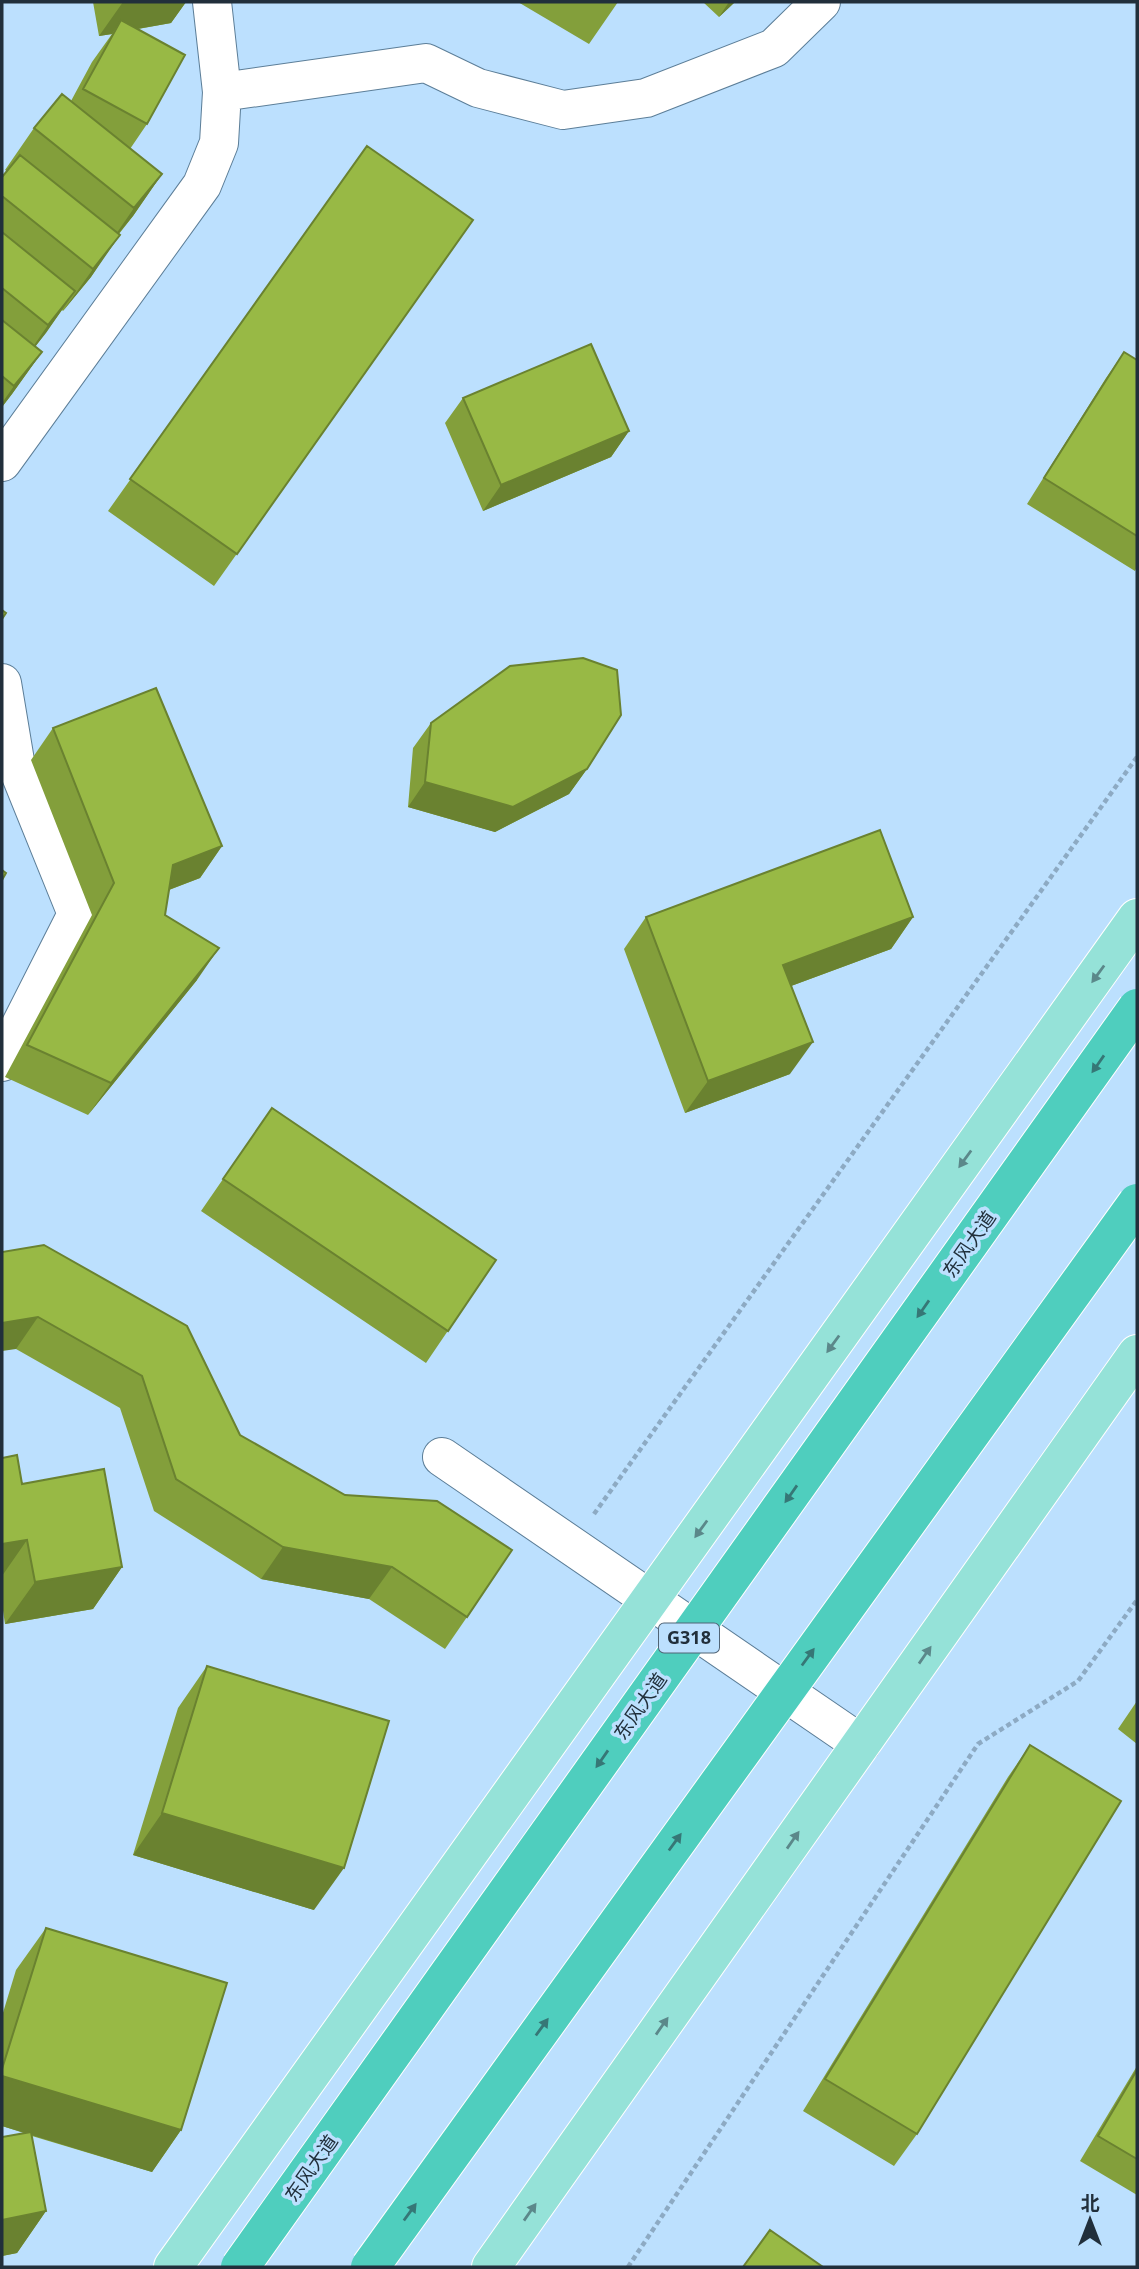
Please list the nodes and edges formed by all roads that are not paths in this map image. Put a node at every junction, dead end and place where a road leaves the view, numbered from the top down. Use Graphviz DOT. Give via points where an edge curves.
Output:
graph roads {
  1 [pos="212,2"];
  2 [pos="821,2"];
  3 [pos="222,92"];
  4 [pos="2,462"];
  5 [pos="2,683"];
  6 [pos="1137,918"];
  7 [pos="1137,1008"];
  8 [pos="2,1062"];
  9 [pos="1137,1203"];
  10 [pos="1137,1354"];
  11 [pos="442,1457"];
  12 [pos="650,1599"];
  13 [pos="861,1744"];
  14 [pos="173,2267"];
  15 [pos="240,2267"];
  16 [pos="370,2267"];
  17 [pos="491,2267"];
  1 -- 3 [label="street"];
  2 -- 3 [label="street" via="774,48 646,98 563,110 478,88 426,63"];
  3 -- 4 [label="street" via="219,143 202,186"];
  5 -- 8 [label="street" via="15,761 77,914"];
  6 -- 12 [label="main road, one-way"];
  7 -- 15 [label="highway, 东风大道 / G318, one-way, bridge"];
  16 -- 9 [label="highway, one-way, bridge"];
  13 -- 10 [label="main road, one-way"];
  11 -- 12 [label="street"];
  12 -- 13 [label="street"];
  12 -- 14 [label="main road"];
  17 -- 13 [label="main road, one-way"];
}
